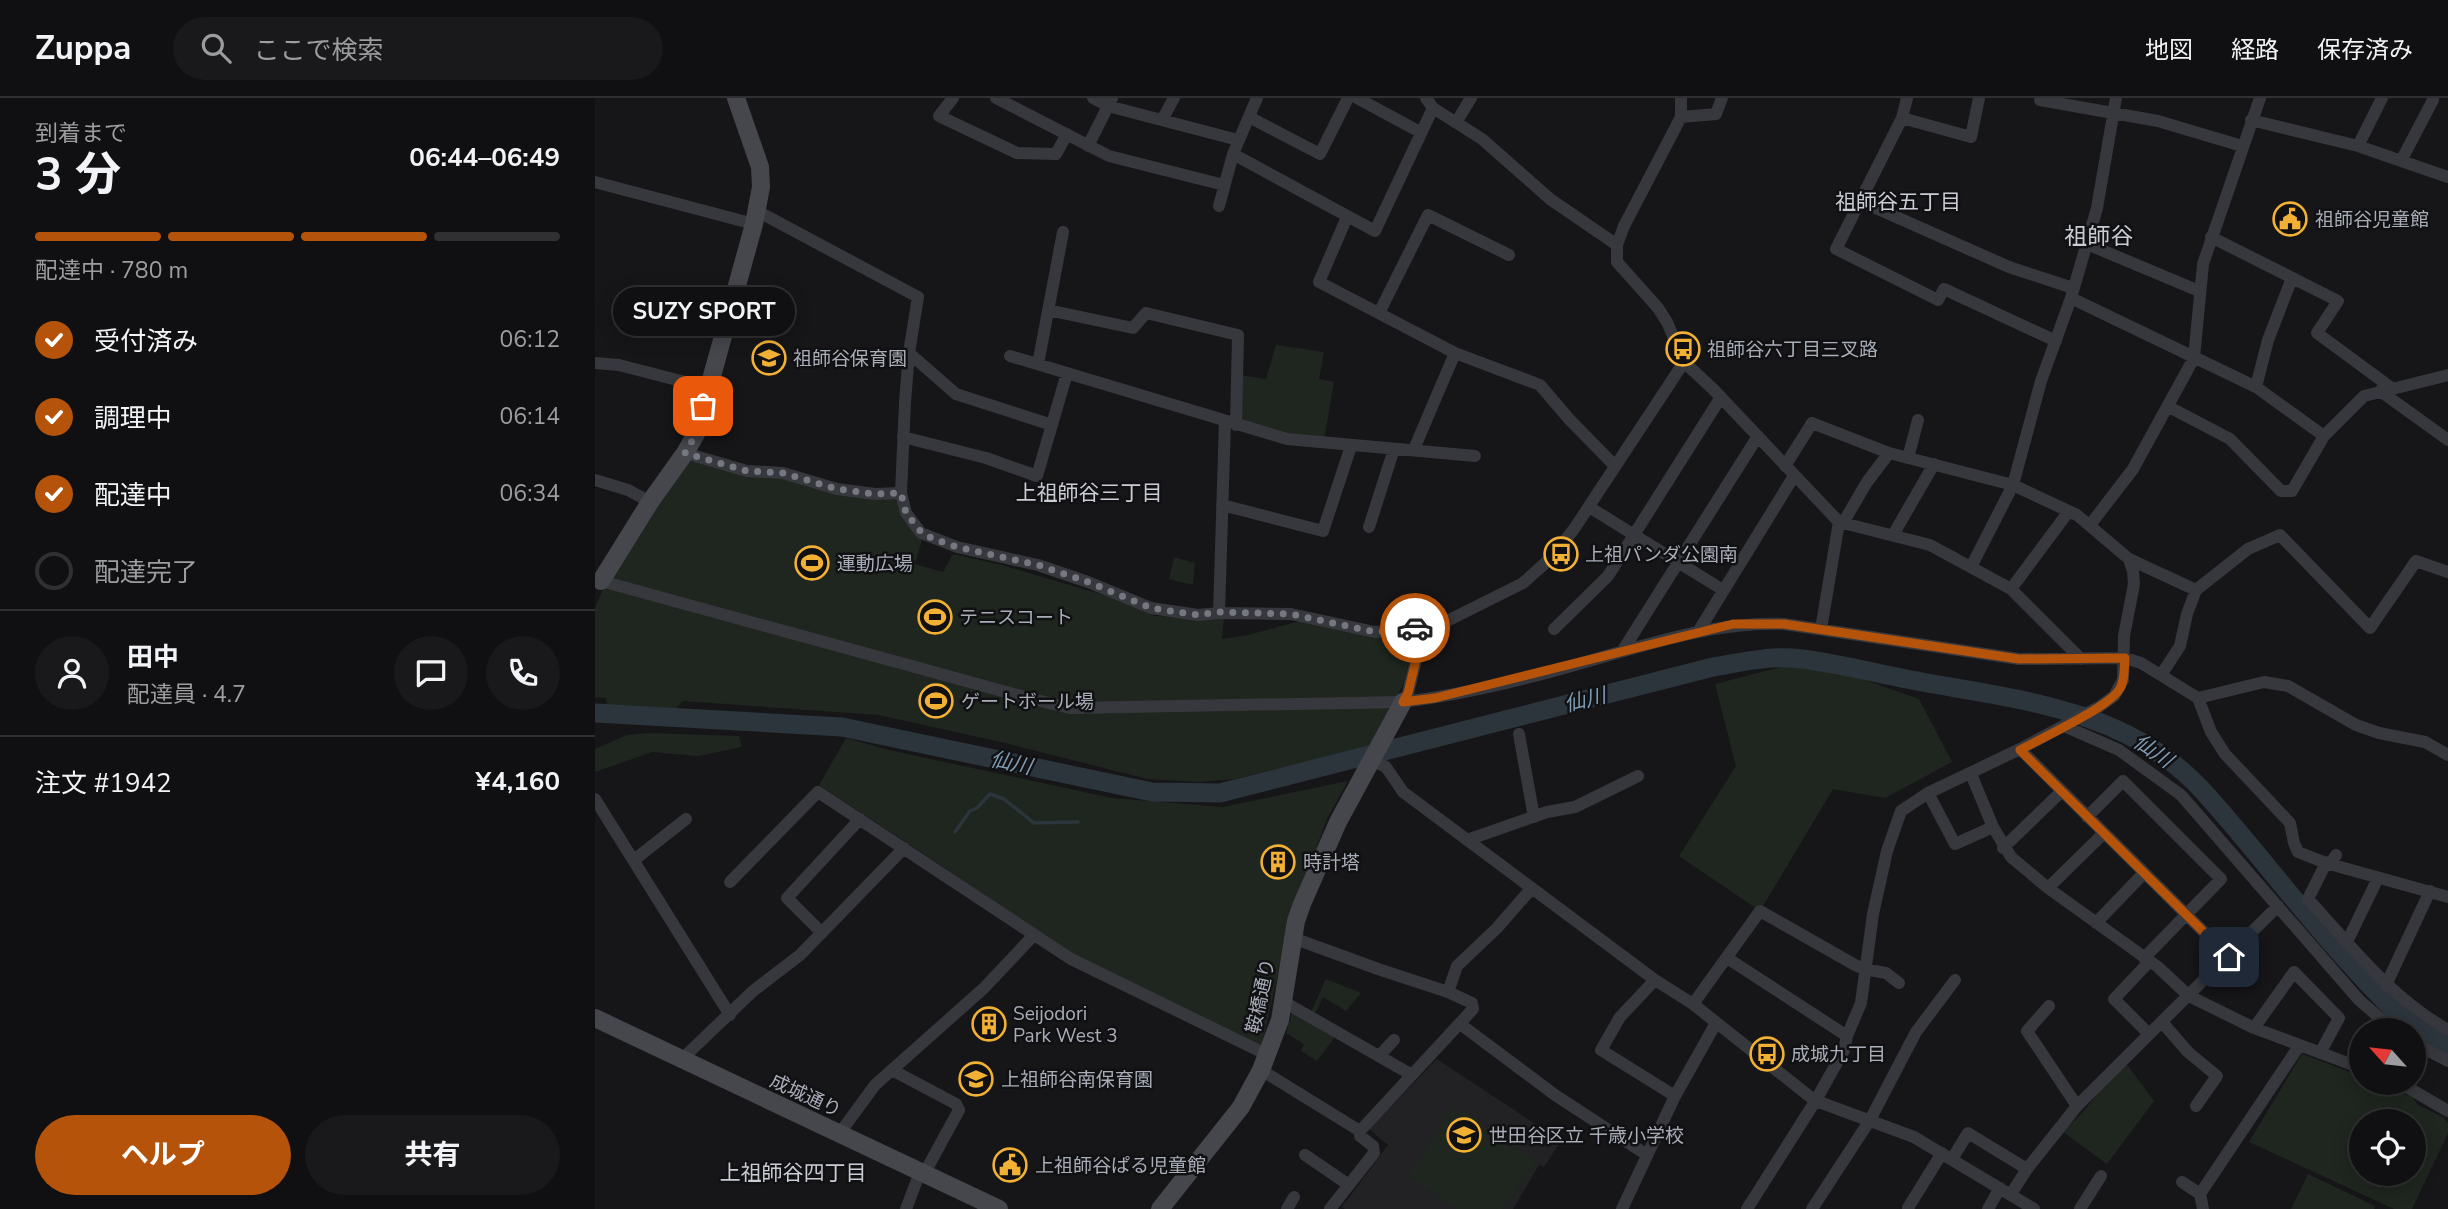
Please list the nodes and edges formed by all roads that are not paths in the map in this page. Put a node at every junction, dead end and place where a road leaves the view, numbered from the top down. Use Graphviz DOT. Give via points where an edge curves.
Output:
graph roads {
  1 [pos="736,98"];
  2 [pos="953,98"];
  3 [pos="996,98"];
  4 [pos="1093,98"];
  5 [pos="1174,98"];
  6 [pos="1257,98"];
  7 [pos="1348,98"];
  8 [pos="1357,98"];
  9 [pos="1471,98"];
  10 [pos="1681,98"];
  11 [pos="1722,98"];
  12 [pos="1907,98"];
  13 [pos="1979,98"];
  14 [pos="2116,98"];
  15 [pos="2260,98"];
  16 [pos="2382,98"];
  17 [pos="2040,100"];
  18 [pos="2433,100"];
  19 [pos="1110,102"];
  20 [pos="1429,103"];
  21 [pos="2115,112"];
  22 [pos="1249,117"];
  23 [pos="1681,117"];
  24 [pos="1902,118"];
  25 [pos="1162,120"];
  26 [pos="2251,120"];
  27 [pos="1457,121"];
  28 [pos="1420,132"];
  29 [pos="1067,134"];
  30 [pos="1238,140"];
  31 [pos="1088,146"];
  32 [pos="2242,146"];
  33 [pos="2358,146"];
  34 [pos="1233,154"];
  35 [pos="2401,161"];
  36 [pos="2448,177"];
  37 [pos="595,182"];
  38 [pos="1224,185"];
  39 [pos="1860,201"];
  40 [pos="1219,206"];
  41 [pos="756,218"];
  42 [pos="1347,218"];
  43 [pos="1063,232"];
  44 [pos="2211,237"];
  45 [pos="2087,244"];
  46 [pos="1617,246"];
  47 [pos="1509,255"];
  48 [pos="2292,278"];
  49 [pos="2199,290"];
  50 [pos="2072,293"];
  51 [pos="1048,310"];
  52 [pos="1379,313"];
  53 [pos="2056,341"];
  54 [pos="909,354"];
  55 [pos="1455,354"];
  56 [pos="1010,356"];
  57 [pos="2194,358"];
  58 [pos="1684,362"];
  59 [pos="595,363"];
  60 [pos="1038,365"];
  61 [pos="1067,373"];
  62 [pos="2448,375"];
  63 [pos="2256,387"];
  64 [pos="708,388"];
  65 [pos="2386,390"];
  66 [pos="1721,397"];
  67 [pos="2169,407"];
  68 [pos="1918,420"];
  69 [pos="1230,423"];
  70 [pos="1052,425"];
  71 [pos="1758,436"];
  72 [pos="2324,436"];
  73 [pos="903,437"];
  74 [pos="2448,440"];
  75 [pos="1351,446"];
  76 [pos="1394,449"];
  77 [pos="1414,449"];
  78 [pos="685,453"];
  79 [pos="1889,453"];
  80 [pos="1475,456"];
  81 [pos="1909,458"];
  82 [pos="1934,464"];
  83 [pos="1615,466"];
  84 [pos="1789,471"];
  85 [pos="595,480"];
  86 [pos="2013,485"];
  87 [pos="901,493"];
  88 [pos="650,502"];
  89 [pos="1223,505"];
  90 [pos="1589,507"];
  91 [pos="2069,511"];
  92 [pos="1841,522"];
  93 [pos="2090,525"];
  94 [pos="1370,527"];
  95 [pos="1635,535"];
  96 [pos="1893,535"];
  97 [pos="2129,559"];
  98 [pos="1679,563"];
  99 [pos="1971,567"];
  100 [pos="2448,572"];
  101 [pos="601,581"];
  102 [pos="2011,589"];
  103 [pos="1723,590"];
  104 [pos="2196,590"];
  105 [pos="1219,612"];
  106 [pos="1424,627"];
  107 [pos="1554,629"];
  108 [pos="1821,629"];
  109 [pos="1698,632"];
  110 [pos="1623,650"];
  111 [pos="2125,658"];
  112 [pos="2081,659"];
  113 [pos="2161,675"];
  114 [pos="2198,698"];
  115 [pos="1403,702"];
  116 [pos="2066,724"];
  117 [pos="1519,734"];
  118 [pos="2020,750"];
  119 [pos="2448,755"];
  120 [pos="1374,769"];
  121 [pos="1971,774"];
  122 [pos="1638,776"];
  123 [pos="2062,791"];
  124 [pos="1928,793"];
  125 [pos="595,799"];
  126 [pos="1534,817"];
  127 [pos="2087,817"];
  128 [pos="686,819"];
  129 [pos="860,819"];
  130 [pos="1993,827"];
  131 [pos="2104,833"];
  132 [pos="1467,841"];
  133 [pos="904,848"];
  134 [pos="2003,848"];
  135 [pos="2331,859"];
  136 [pos="634,860"];
  137 [pos="2144,873"];
  138 [pos="2378,878"];
  139 [pos="730,882"];
  140 [pos="1531,888"];
  141 [pos="2048,888"];
  142 [pos="2430,891"];
  143 [pos="2448,897"];
  144 [pos="2278,906"];
  145 [pos="2186,914"];
  146 [pos="2096,923"];
  147 [pos="822,933"];
  148 [pos="1034,935"];
  149 [pos="1293,938"];
  150 [pos="2347,942"];
  151 [pos="2229,957"];
  152 [pos="1727,958"];
  153 [pos="2146,960"];
  154 [pos="1864,970"];
  155 [pos="1655,980"];
  156 [pos="1955,980"];
  157 [pos="1899,984"];
  158 [pos="2386,985"];
  159 [pos="1448,992"];
  160 [pos="2189,996"];
  161 [pos="1284,1002"];
  162 [pos="1693,1004"];
  163 [pos="2049,1006"];
  164 [pos="730,1015"];
  165 [pos="595,1018"];
  166 [pos="2380,1018"];
  167 [pos="2162,1022"];
  168 [pos="1716,1023"];
  169 [pos="1460,1024"];
  170 [pos="2254,1028"];
  171 [pos="2448,1030"];
  172 [pos="2149,1034"];
  173 [pos="1847,1035"];
  174 [pos="1394,1040"];
  175 [pos="2299,1046"];
  176 [pos="2426,1049"];
  177 [pos="2320,1053"];
  178 [pos="1379,1056"];
  179 [pos="681,1060"];
  180 [pos="2448,1060"];
  181 [pos="1264,1062"];
  182 [pos="2349,1064"];
  183 [pos="892,1070"];
  184 [pos="1412,1075"];
  185 [pos="1675,1096"];
  186 [pos="2422,1096"];
  187 [pos="1816,1100"];
  188 [pos="2077,1106"];
  189 [pos="2196,1106"];
  190 [pos="2448,1111"];
  191 [pos="1870,1121"];
  192 [pos="1360,1131"];
  193 [pos="839,1134"];
  194 [pos="1305,1155"];
  195 [pos="1647,1155"];
  196 [pos="1947,1156"];
  197 [pos="2027,1169"];
  198 [pos="922,1173"];
  199 [pos="2101,1176"];
  200 [pos="2182,1182"];
  201 [pos="1349,1185"];
  202 [pos="2006,1191"];
  203 [pos="2200,1195"];
  204 [pos="1294,1197"];
  205 [pos="1908,1208"];
  206 [pos="906,1209"];
  207 [pos="999,1209"];
  208 [pos="1160,1209"];
  209 [pos="1287,1209"];
  210 [pos="1330,1209"];
  211 [pos="1622,1209"];
  212 [pos="1747,1209"];
  213 [pos="1812,1209"];
  214 [pos="1988,1209"];
  215 [pos="2034,1209"];
  216 [pos="2080,1209"];
  217 [pos="2203,1209"];
  1 -- 41 [label="street" via="760,167"];
  2 -- 29 [label="street" via="939,116 1017,153 1056,154"];
  3 -- 29 [label="street"];
  4 -- 19 [label="street"];
  5 -- 25 [label="street"];
  6 -- 22 [label="street"];
  7 -- 22 [label="street" via="1320,154"];
  8 -- 28 [label="street"];
  9 -- 27 [label="street"];
  10 -- 23 [label="street"];
  11 -- 23 [label="street" via="1716,114"];
  12 -- 24 [label="street"];
  13 -- 24 [label="street" via="1971,137"];
  14 -- 21 [label="street"];
  15 -- 26 [label="street"];
  16 -- 33 [label="street"];
  17 -- 21 [label="street"];
  18 -- 35 [label="street"];
  19 -- 25 [label="street"];
  19 -- 31 [label="street"];
  20 -- 27 [label="street"];
  20 -- 28 [label="street"];
  21 -- 32 [label="street"];
  21 -- 45 [label="street"];
  22 -- 30 [label="street"];
  23 -- 46 [label="street"];
  24 -- 39 [label="street"];
  25 -- 30 [label="street"];
  26 -- 32 [label="street"];
  26 -- 33 [label="street"];
  27 -- 46 [label="street" via="1550,199"];
  28 -- 42 [label="street" via="1375,231"];
  29 -- 31 [label="street"];
  30 -- 34 [label="street"];
  31 -- 38 [label="street" via="1109,156"];
  32 -- 44 [label="street"];
  33 -- 35 [label="street"];
  34 -- 38 [label="street"];
  34 -- 42 [label="street"];
  35 -- 36 [label="street"];
  37 -- 41 [label="street"];
  38 -- 40 [label="street"];
  39 -- 50 [label="street"];
  39 -- 53 [label="street" via="1836,249 1938,300 1944,289"];
  41 -- 54 [label="street" via="918,297"];
  41 -- 64 [label="street"];
  42 -- 52 [label="street" via="1319,282"];
  43 -- 51 [label="street"];
  44 -- 48 [label="street"];
  44 -- 49 [label="street"];
  45 -- 49 [label="street"];
  45 -- 50 [label="street"];
  46 -- 58 [label="street" via="1618,262 1663,315"];
  47 -- 52 [label="street" via="1428,215"];
  48 -- 63 [label="street"];
  48 -- 65 [label="street" via="2338,300 2317,334"];
  49 -- 57 [label="street"];
  50 -- 53 [label="street"];
  50 -- 57 [label="street"];
  51 -- 60 [label="street"];
  51 -- 69 [label="street" via="1133,328 1146,313 1238,335"];
  52 -- 55 [label="street"];
  53 -- 86 [label="street"];
  54 -- 70 [label="street" via="956,394"];
  54 -- 73 [label="street"];
  55 -- 77 [label="street"];
  55 -- 83 [label="street" via="1540,386"];
  56 -- 60 [label="street"];
  57 -- 63 [label="street"];
  57 -- 67 [label="street"];
  58 -- 66 [label="street"];
  58 -- 83 [label="street"];
  59 -- 64 [label="street"];
  60 -- 61 [label="street"];
  61 -- 69 [label="street"];
  61 -- 70 [label="street"];
  62 -- 65 [label="street"];
  63 -- 72 [label="street"];
  64 -- 78 [label="street" via="696,434"];
  65 -- 72 [label="street" via="2364,396"];
  65 -- 74 [label="street"];
  66 -- 71 [label="street"];
  66 -- 95 [label="street"];
  67 -- 72 [label="street" via="2230,439 2281,491 2292,491"];
  67 -- 93 [label="street" via="2133,469"];
  68 -- 81 [label="street"];
  69 -- 75 [label="street" via="1287,439"];
  69 -- 89 [label="street"];
  70 -- 73 [label="street" via="1037,476"];
  71 -- 84 [label="street"];
  71 -- 98 [label="street"];
  73 -- 87 [label="street"];
  75 -- 76 [label="street"];
  75 -- 89 [label="street" via="1323,531"];
  76 -- 77 [label="street"];
  76 -- 94 [label="street"];
  77 -- 80 [label="street"];
  78 -- 87 [label="street" via="837,489"];
  78 -- 88 [label="street"];
  79 -- 81 [label="street"];
  79 -- 84 [label="street" via="1812,423"];
  79 -- 92 [label="street"];
  81 -- 82 [label="street"];
  82 -- 86 [label="street"];
  82 -- 96 [label="street"];
  83 -- 90 [label="street"];
  84 -- 92 [label="street"];
  84 -- 103 [label="street"];
  85 -- 88 [label="street"];
  86 -- 91 [label="street"];
  86 -- 99 [label="street"];
  87 -- 105 [label="street" via="906,513 922,533 934,539 1038,565 1151,608 1198,615"];
  88 -- 101 [label="street"];
  89 -- 105 [label="street"];
  90 -- 95 [label="street"];
  90 -- 106 [label="street" via="1562,545 1523,583 1445,622"];
  91 -- 93 [label="street"];
  91 -- 102 [label="street"];
  92 -- 96 [label="street"];
  92 -- 108 [label="street"];
  93 -- 97 [label="street"];
  95 -- 98 [label="street"];
  95 -- 107 [label="street" via="1608,576"];
  96 -- 99 [label="street" via="1930,545"];
  97 -- 104 [label="street"];
  97 -- 111 [label="street" via="2134,584"];
  98 -- 103 [label="street"];
  98 -- 110 [label="street"];
  99 -- 102 [label="street"];
  100 -- 104 [label="street" via="2416,561 2370,628 2280,535 2248,549"];
  101 -- 115 [label="street" via="1070,708"];
  102 -- 112 [label="street"];
  103 -- 109 [label="street"];
  104 -- 113 [label="street" via="2180,646"];
  105 -- 106 [label="street" via="1291,614 1375,632"];
  106 -- 115 [label="street"];
  108 -- 109 [label="street" via="1761,623"];
  108 -- 112 [label="street" via="2019,659"];
  109 -- 110 [label="street"];
  110 -- 115 [label="street" via="1573,666"];
  111 -- 112 [label="street"];
  111 -- 113 [label="street"];
  111 -- 116 [label="street" via="2119,691"];
  113 -- 114 [label="street"];
  114 -- 119 [label="street" via="2264,682 2288,686 2356,725 2425,742"];
  114 -- 135 [label="street" via="2225,754 2290,823 2298,852"];
  115 -- 120 [label="street, 鞍橋通り" via="1384,735"];
  116 -- 118 [label="street"];
  116 -- 144 [label="street" via="2119,750 2181,795"];
  117 -- 126 [label="street"];
  118 -- 121 [label="street"];
  118 -- 123 [label="street"];
  120 -- 132 [label="street"];
  120 -- 149 [label="street, 鞍橋通り" via="1327,845"];
  121 -- 124 [label="street"];
  121 -- 130 [label="street"];
  122 -- 126 [label="street" via="1575,807"];
  123 -- 127 [label="street"];
  123 -- 134 [label="street"];
  124 -- 130 [label="street" via="1955,844"];
  124 -- 154 [label="street" via="1905,806 1897,818"];
  125 -- 136 [label="street"];
  126 -- 132 [label="street"];
  127 -- 131 [label="street"];
  127 -- 145 [label="street" via="2123,781 2221,878"];
  128 -- 136 [label="street"];
  129 -- 133 [label="street"];
  129 -- 139 [label="street" via="818,792"];
  129 -- 147 [label="street" via="787,898"];
  130 -- 134 [label="street"];
  131 -- 137 [label="street"];
  131 -- 141 [label="street"];
  132 -- 140 [label="street"];
  133 -- 147 [label="street"];
  133 -- 148 [label="street"];
  134 -- 141 [label="street"];
  135 -- 138 [label="street"];
  135 -- 150 [label="street" via="2308,899"];
  136 -- 164 [label="street"];
  137 -- 145 [label="street"];
  137 -- 146 [label="street"];
  138 -- 142 [label="street"];
  138 -- 150 [label="street"];
  140 -- 155 [label="street"];
  140 -- 159 [label="street" via="1457,966"];
  141 -- 146 [label="street"];
  142 -- 143 [label="street"];
  142 -- 158 [label="street"];
  144 -- 151 [label="street"];
  144 -- 166 [label="street"];
  145 -- 151 [label="street"];
  145 -- 153 [label="street"];
  146 -- 153 [label="street"];
  147 -- 164 [label="street"];
  148 -- 181 [label="street"];
  148 -- 183 [label="street" via="984,988"];
  149 -- 159 [label="street"];
  149 -- 161 [label="street, 鞍橋通り"];
  150 -- 158 [label="street"];
  151 -- 160 [label="street"];
  152 -- 154 [label="street" via="1760,911"];
  152 -- 162 [label="street"];
  152 -- 173 [label="street"];
  153 -- 160 [label="street"];
  153 -- 172 [label="street" via="2114,999"];
  154 -- 157 [label="street" via="1886,973"];
  154 -- 173 [label="street" via="1861,1003"];
  155 -- 162 [label="street"];
  155 -- 185 [label="street" via="1620,1017 1601,1050"];
  156 -- 191 [label="street" via="1916,1032"];
  158 -- 171 [label="street"];
  159 -- 169 [label="street" via="1472,1003 1473,1009"];
  160 -- 167 [label="street"];
  160 -- 170 [label="street"];
  161 -- 178 [label="street"];
  161 -- 181 [label="street, 鞍橋通り"];
  162 -- 168 [label="street"];
  163 -- 188 [label="street" via="2027,1031"];
  164 -- 179 [label="street"];
  165 -- 179 [label="street, 成城通り"];
  167 -- 172 [label="street"];
  167 -- 189 [label="street" via="2217,1076"];
  168 -- 185 [label="street"];
  168 -- 187 [label="street"];
  169 -- 184 [label="street"];
  169 -- 195 [label="street" via="1555,1095"];
  170 -- 175 [label="street"];
  170 -- 177 [label="street" via="2294,972 2340,1018"];
  172 -- 188 [label="street"];
  173 -- 187 [label="street" via="1844,1050"];
  174 -- 178 [label="street"];
  175 -- 177 [label="street"];
  175 -- 203 [label="street"];
  176 -- 180 [label="street"];
  177 -- 182 [label="street"];
  178 -- 184 [label="street"];
  179 -- 193 [label="street, 成城通り"];
  181 -- 192 [label="street"];
  181 -- 208 [label="street, 鞍橋通り" via="1241,1107"];
  183 -- 193 [label="street"];
  183 -- 198 [label="street" via="956,1104 958,1110"];
  184 -- 192 [label="street"];
  185 -- 195 [label="street"];
  186 -- 190 [label="street"];
  187 -- 191 [label="street"];
  187 -- 212 [label="street"];
  188 -- 197 [label="street"];
  191 -- 196 [label="street"];
  191 -- 213 [label="street"];
  192 -- 201 [label="street" via="1374,1153"];
  193 -- 198 [label="street, 成城通り"];
  194 -- 201 [label="street"];
  195 -- 211 [label="street"];
  196 -- 197 [label="street" via="1968,1133"];
  196 -- 202 [label="street"];
  196 -- 205 [label="street"];
  197 -- 202 [label="street"];
  198 -- 206 [label="street"];
  198 -- 207 [label="street, 成城通り"];
  199 -- 216 [label="street"];
  200 -- 203 [label="street"];
  201 -- 210 [label="street"];
  202 -- 214 [label="street"];
  202 -- 215 [label="street"];
  203 -- 217 [label="street"];
  204 -- 209 [label="street"];
}
